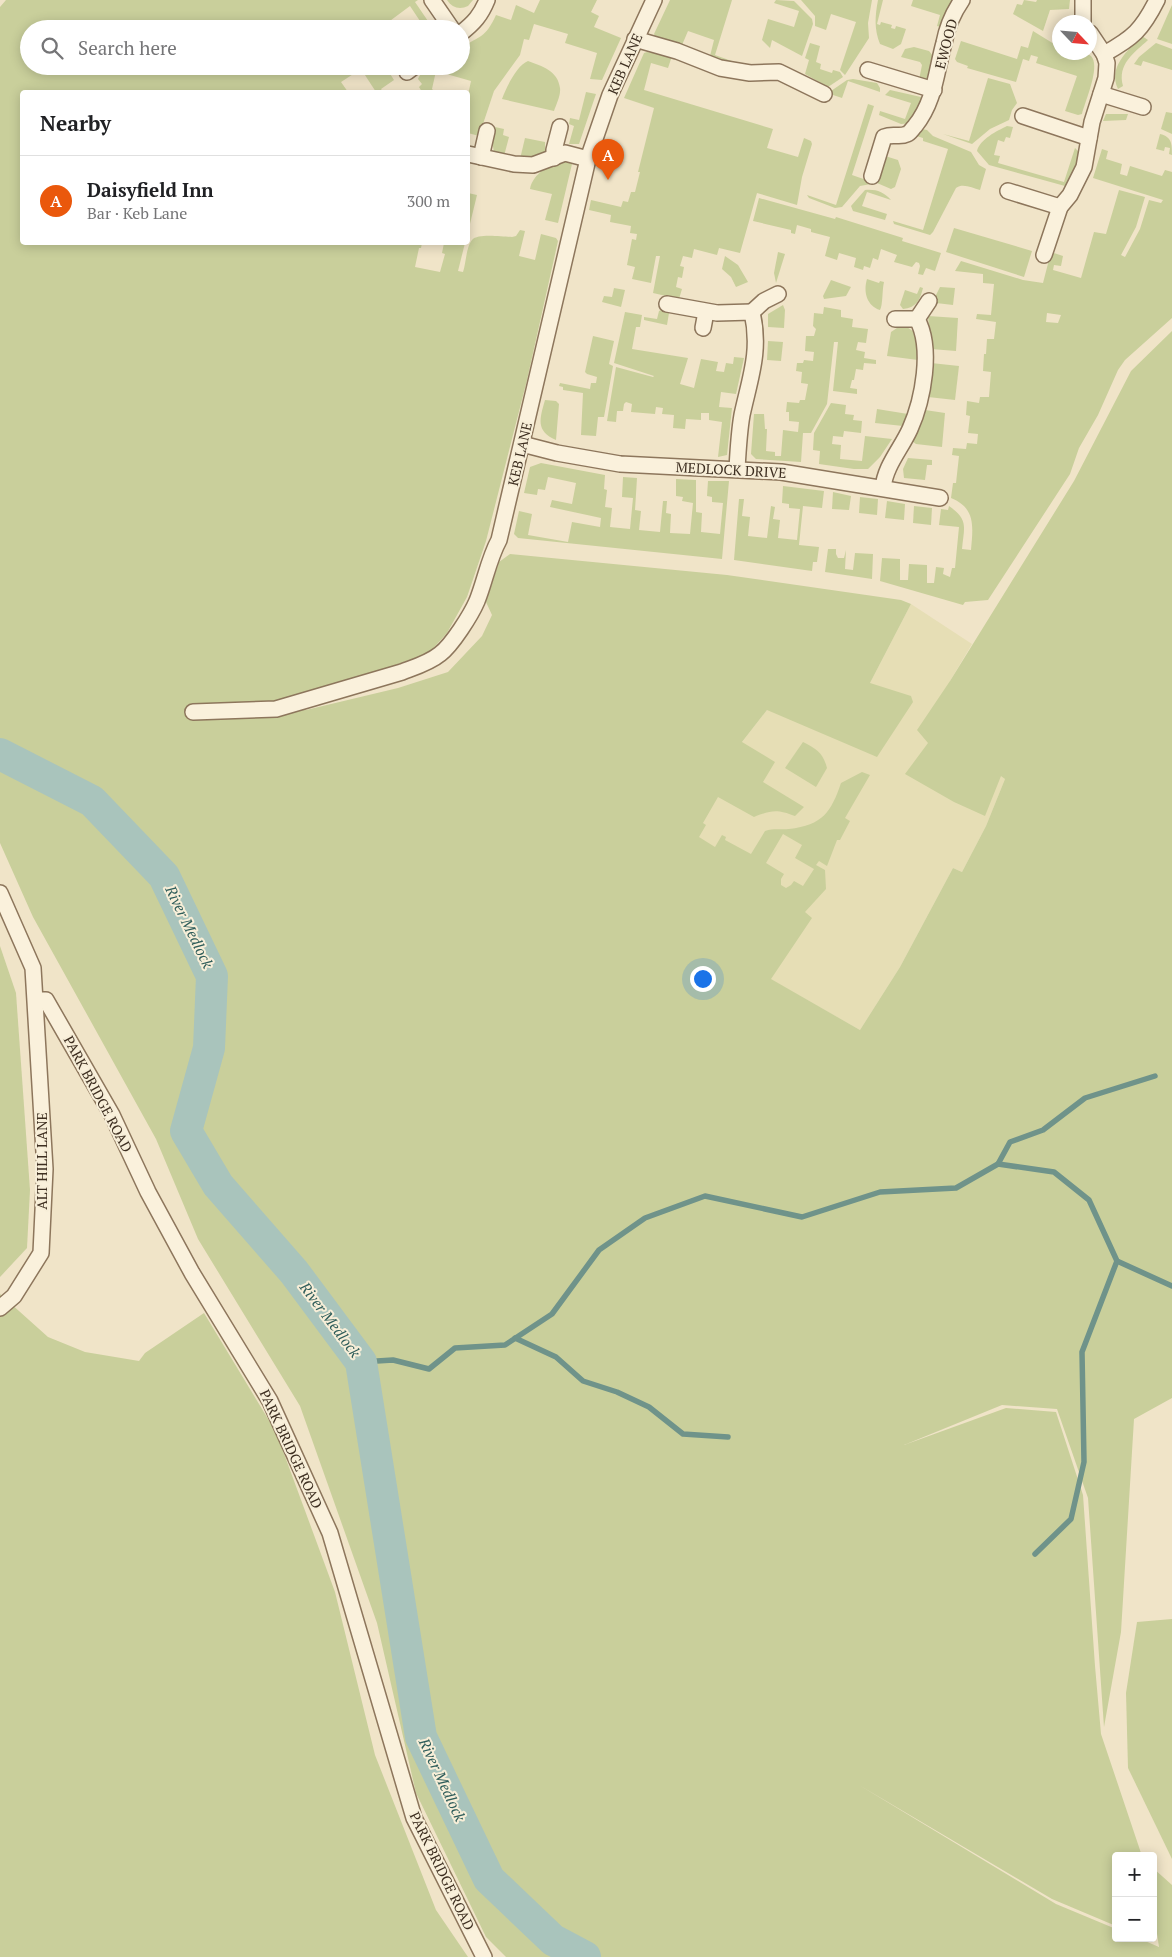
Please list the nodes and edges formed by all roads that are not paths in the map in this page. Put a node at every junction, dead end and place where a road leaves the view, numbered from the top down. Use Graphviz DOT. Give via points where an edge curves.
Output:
graph roads {
  1 [pos="432,0"];
  2 [pos="487,0"];
  3 [pos="654,0"];
  4 [pos="962,0"];
  5 [pos="1083,0"];
  6 [pos="1157,0"];
  7 [pos="1083,15"];
  8 [pos="446,20"];
  9 [pos="470,26"];
  10 [pos="635,38"];
  11 [pos="1097,44"];
  12 [pos="1104,54"];
  13 [pos="868,70"];
  14 [pos="934,90"];
  15 [pos="824,94"];
  16 [pos="1101,94"];
  17 [pos="1143,107"];
  18 [pos="1023,116"];
  19 [pos="560,127"];
  20 [pos="487,131"];
  21 [pos="1089,138"];
  22 [pos="475,155"];
  23 [pos="554,158"];
  24 [pos="588,159"];
  25 [pos="872,176"];
  26 [pos="1008,191"];
  27 [pos="1060,207"];
  28 [pos="1044,256"];
  29 [pos="778,294"];
  30 [pos="929,300"];
  31 [pos="667,304"];
  32 [pos="706,312"];
  33 [pos="752,312"];
  34 [pos="896,319"];
  35 [pos="917,319"];
  36 [pos="703,328"];
  37 [pos="522,444"];
  38 [pos="737,469"];
  39 [pos="882,488"];
  40 [pos="940,498"];
  41 [pos="193,712"];
  42 [pos="0,893"];
  43 [pos="36,1000"];
  44 [pos="0,1308"];
  45 [pos="484,1957"];
  1 -- 8 [label="street"];
  2 -- 9 [label="street" via="481,14"];
  3 -- 10 [label="street, KEB LANE"];
  4 -- 14 [label="street, EWOOD" via="948,27"];
  5 -- 7 [label="street"];
  6 -- 12 [label="street" via="1134,35"];
  10 -- 15 [label="street" via="720,68 750,73 779,72"];
  10 -- 24 [label="street, KEB LANE"];
  11 -- 12 [label="street"];
  12 -- 16 [label="street" via="1107,70"];
  13 -- 14 [label="street"];
  14 -- 25 [label="street, EWOOD" via="920,120 908,134 884,137"];
  16 -- 17 [label="street"];
  16 -- 21 [label="street"];
  18 -- 21 [label="street"];
  19 -- 23 [label="street"];
  20 -- 22 [label="street"];
  21 -- 27 [label="street" via="1084,167"];
  22 -- 23 [label="street" via="533,165"];
  23 -- 24 [label="street" via="565,153"];
  24 -- 37 [label="street, KEB LANE"];
  26 -- 27 [label="street"];
  27 -- 28 [label="street"];
  29 -- 33 [label="street"];
  30 -- 35 [label="street"];
  31 -- 32 [label="street"];
  32 -- 33 [label="street"];
  32 -- 36 [label="street"];
  33 -- 38 [label="street" via="755,360 742,414"];
  34 -- 35 [label="street"];
  35 -- 39 [label="street" via="924,338 922,391 910,429 884,476"];
  37 -- 38 [label="street, MEDLOCK DRIVE" via="620,464"];
  37 -- 41 [label="street, KEB LANE" via="499,540 476,602 441,653 402,672 276,709"];
  38 -- 39 [label="street, MEDLOCK DRIVE" via="804,475"];
  39 -- 40 [label="street, MEDLOCK DRIVE"];
  42 -- 43 [label="street" via="33,968"];
  43 -- 44 [label="street, ALT HILL LANE" via="44,1169 41,1253 14,1296"];
  43 -- 45 [label="street, PARK BRIDGE ROAD" via="46,1000 112,1115 148,1192 192,1273 270,1401 330,1533 414,1818"];
}
